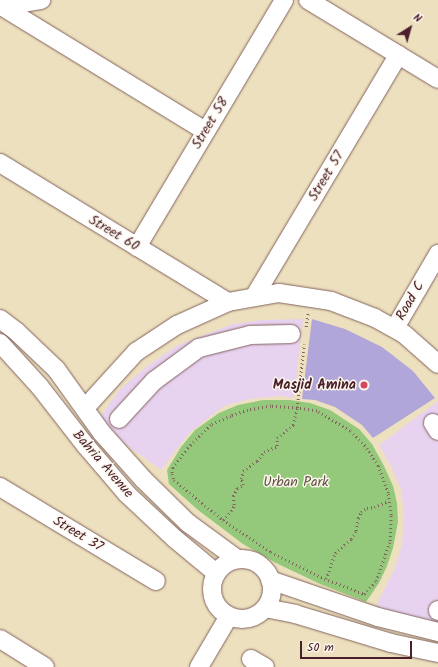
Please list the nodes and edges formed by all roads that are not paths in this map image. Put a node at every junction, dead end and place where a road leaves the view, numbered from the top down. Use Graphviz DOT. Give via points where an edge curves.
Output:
graph roads {
  1 [pos="42,0"];
  2 [pos="284,0"];
  3 [pos="308,0"];
  4 [pos="1,7"];
  5 [pos="398,55"];
  6 [pos="438,79"];
  7 [pos="205,131"];
  8 [pos="0,163"];
  9 [pos="138,247"];
  10 [pos="438,254"];
  11 [pos="254,297"];
  12 [pos="228,302"];
  13 [pos="0,319"];
  14 [pos="186,321"];
  15 [pos="395,328"];
  16 [pos="300,333"];
  17 [pos="0,343"];
  18 [pos="199,348"];
  19 [pos="438,364"];
  20 [pos="85,408"];
  21 [pos="119,419"];
  22 [pos="0,487"];
  23 [pos="237,559"];
  24 [pos="216,573"];
  25 [pos="270,580"];
  26 [pos="156,581"];
  27 [pos="265,608"];
  28 [pos="229,616"];
  29 [pos="438,632"];
  30 [pos="0,639"];
  31 [pos="438,653"];
  32 [pos="40,666"];
  33 [pos="199,667"];
  1 -- 4 [label="street"];
  2 -- 7 [label="street, Street 58"];
  3 -- 5 [label="street"];
  4 -- 7 [label="street"];
  5 -- 6 [label="street"];
  5 -- 11 [label="street, Street 57"];
  7 -- 9 [label="street, Street 58"];
  8 -- 9 [label="street, Street 60"];
  9 -- 12 [label="street, Street 60"];
  10 -- 15 [label="street, Road C"];
  11 -- 12 [label="street"];
  11 -- 15 [label="street" via="279,293 331,301"];
  12 -- 14 [label="street"];
  13 -- 20 [label="street, Bahria Avenue" via="56,369"];
  14 -- 18 [label="street"];
  14 -- 20 [label="street" via="136,352"];
  15 -- 19 [label="street"];
  16 -- 18 [label="street" via="250,335"];
  17 -- 24 [label="street, Bahria Avenue" via="40,387 127,494"];
  18 -- 21 [label="street" via="154,381"];
  20 -- 23 [label="street, Bahria Avenue" via="102,433 143,479 188,523"];
  22 -- 26 [label="street, Street 37"];
  23 -- 24 [label="street" via="222,566"];
  23 -- 25 [label="street" via="261,566"];
  24 -- 28 [label="street" via="212,582 214,597 221,610"];
  25 -- 27 [label="street" via="272,590"];
  25 -- 29 [label="street" via="378,617"];
  27 -- 28 [label="street" via="248,618"];
  27 -- 31 [label="street" via="295,614 391,643"];
  28 -- 33 [label="street"];
  30 -- 32 [label="street"];
}
